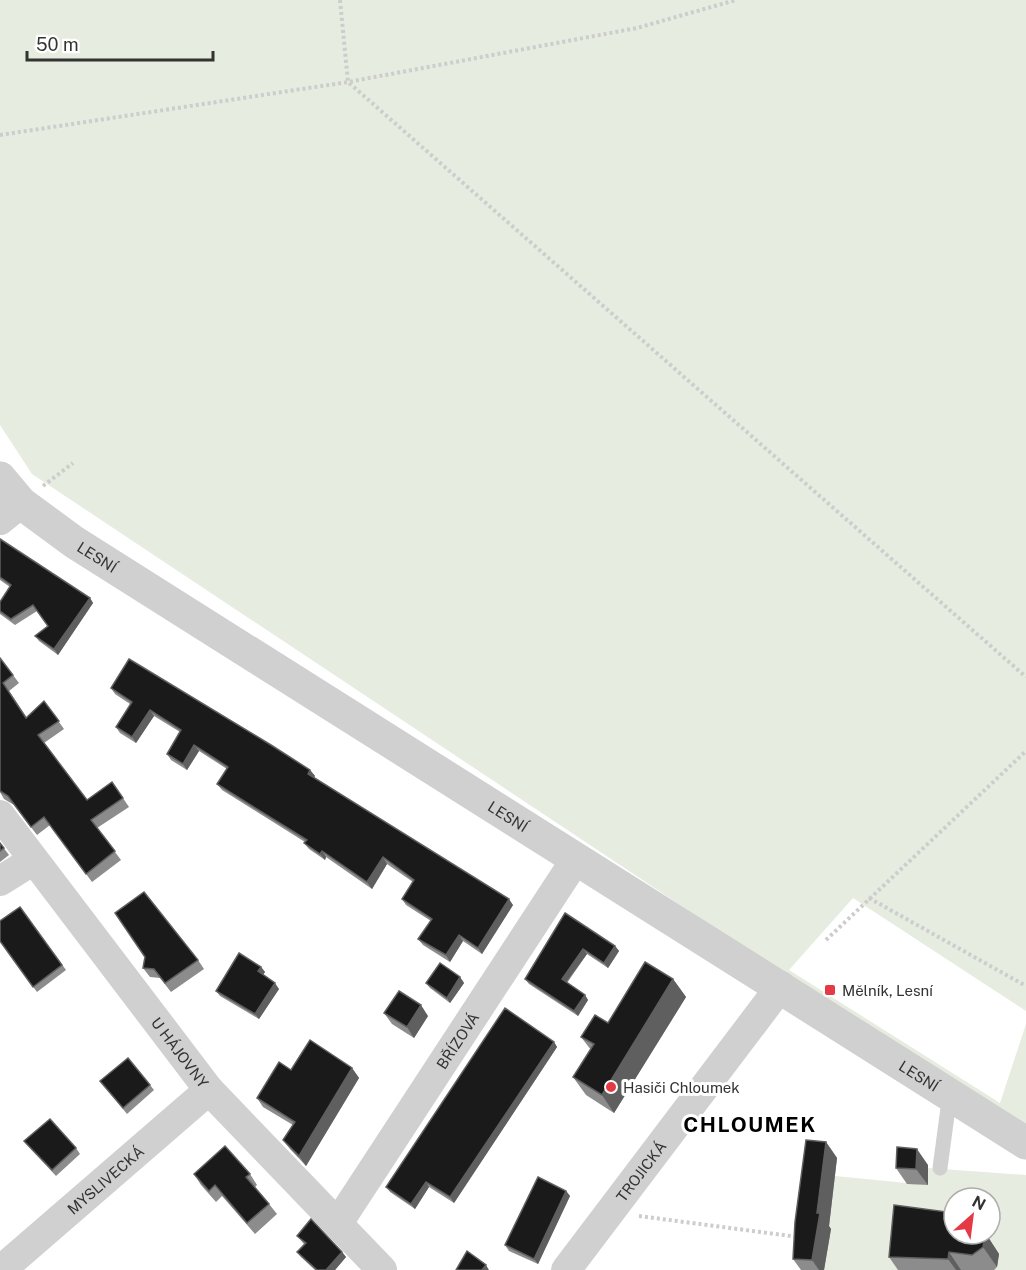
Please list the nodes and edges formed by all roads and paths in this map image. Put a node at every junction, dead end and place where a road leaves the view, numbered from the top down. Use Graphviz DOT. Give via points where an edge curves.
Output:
graph roads {
  1 [pos="340,0"];
  2 [pos="736,0"];
  3 [pos="348,82"];
  4 [pos="0,135"];
  5 [pos="0,478"];
  6 [pos="10,512"];
  7 [pos="1026,677"];
  8 [pos="1026,751"];
  9 [pos="0,815"];
  10 [pos="576,859"];
  11 [pos="32,861"];
  12 [pos="0,881"];
  13 [pos="869,898"];
  14 [pos="826,940"];
  15 [pos="781,986"];
  16 [pos="1026,986"];
  17 [pos="209,1090"];
  18 [pos="950,1093"];
  19 [pos="1026,1143"];
  20 [pos="940,1168"];
  21 [pos="608,1212"];
  22 [pos="338,1223"];
  23 [pos="806,1238"];
  24 [pos="1,1270"];
  25 [pos="382,1270"];
  26 [pos="566,1270"];
  1 -- 3 [label="path"];
  2 -- 3 [label="path" via="637,28"];
  3 -- 4 [label="path"];
  3 -- 7 [label="path"];
  5 -- 6 [label="street, LESNÍ"];
  6 -- 10 [label="street, LESNÍ" via="74,542"];
  8 -- 13 [label="path"];
  9 -- 11 [label="street, U HÁJOVNY"];
  10 -- 15 [label="street, LESNÍ"];
  10 -- 22 [label="street, BŘÍZOVÁ"];
  11 -- 12 [label="street"];
  11 -- 17 [label="street, U HÁJOVNY"];
  13 -- 14 [label="path"];
  13 -- 16 [label="path"];
  15 -- 18 [label="street, LESNÍ"];
  15 -- 21 [label="street, TROJICKÁ"];
  17 -- 22 [label="street, U HÁJOVNY"];
  17 -- 24 [label="street, MYSLIVECKÁ"];
  18 -- 19 [label="street, LESNÍ"];
  18 -- 20 [label="lane"];
  21 -- 23 [label="path"];
  21 -- 26 [label="street, TROJICKÁ"];
  22 -- 25 [label="street, U HÁJOVNY"];
}
